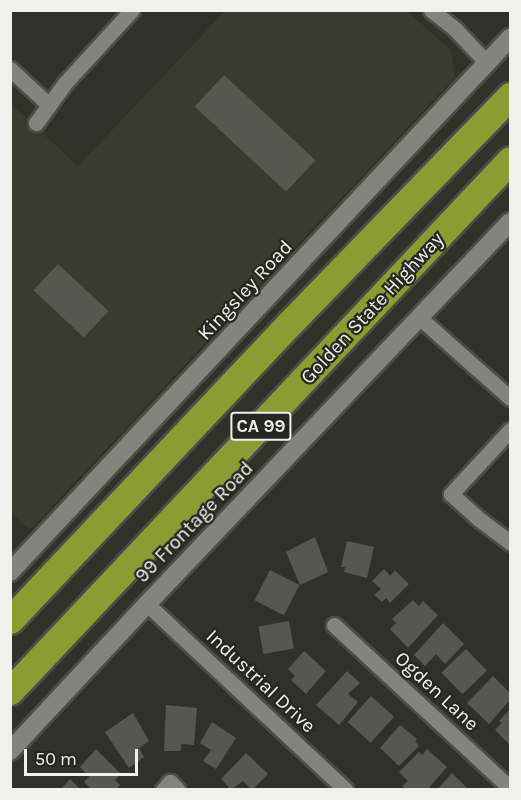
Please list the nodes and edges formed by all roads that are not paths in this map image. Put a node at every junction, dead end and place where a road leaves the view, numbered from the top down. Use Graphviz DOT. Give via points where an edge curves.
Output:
graph roads {
  1 [pos="431,10"];
  2 [pos="125,13"];
  3 [pos="510,38"];
  4 [pos="487,63"];
  5 [pos="10,69"];
  6 [pos="510,96"];
  7 [pos="48,105"];
  8 [pos="36,123"];
  9 [pos="510,160"];
  10 [pos="510,222"];
  11 [pos="421,319"];
  12 [pos="510,398"];
  13 [pos="510,430"];
  14 [pos="510,542"];
  15 [pos="10,572"];
  16 [pos="147,604"];
  17 [pos="10,620"];
  18 [pos="334,625"];
  19 [pos="10,692"];
  20 [pos="10,751"];
  21 [pos="510,788"];
  22 [pos="346,789"];
  1 -- 4 [label="street"];
  2 -- 7 [label="street"];
  3 -- 4 [label="street, Kingsley Road"];
  4 -- 15 [label="street, Kingsley Road"];
  5 -- 7 [label="street"];
  6 -- 17 [label="highway, CA 99"];
  7 -- 8 [label="street"];
  9 -- 19 [label="highway, Golden State Highway / CA 99"];
  10 -- 11 [label="street, 99 Frontage Road"];
  11 -- 12 [label="street"];
  11 -- 16 [label="street, 99 Frontage Road"];
  13 -- 14 [label="street" via="451,494"];
  16 -- 20 [label="street, 99 Frontage Road"];
  16 -- 22 [label="street, Industrial Drive"];
  18 -- 21 [label="street, Ogden Lane"];
}
